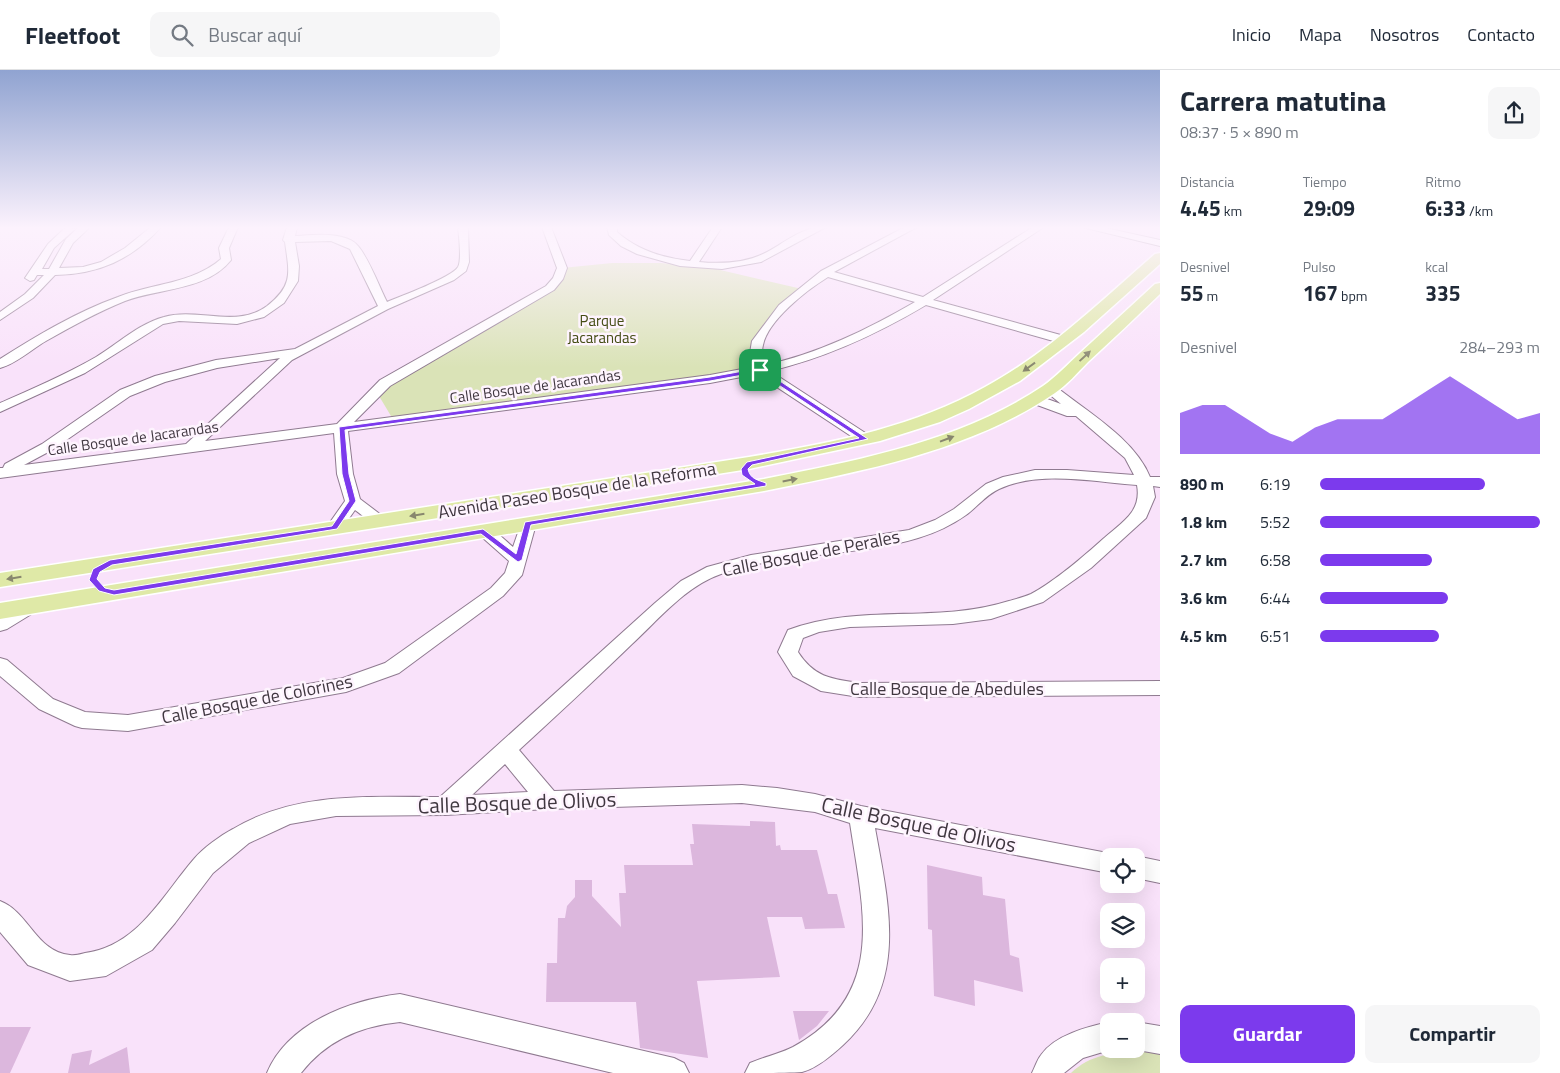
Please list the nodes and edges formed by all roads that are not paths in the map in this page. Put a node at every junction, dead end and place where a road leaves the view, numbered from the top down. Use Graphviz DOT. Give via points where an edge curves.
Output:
graph roads {
  1 [pos="34,274"];
  2 [pos="49,274"];
  3 [pos="209,274"];
  4 [pos="296,274"];
  5 [pos="367,274"];
  6 [pos="456,274"];
  7 [pos="560,274"];
  8 [pos="824,274"];
  9 [pos="828,274"];
  10 [pos="966,274"];
  11 [pos="1141,274"];
  12 [pos="1160,287"];
  13 [pos="374,289"];
  14 [pos="413,294"];
  15 [pos="922,301"];
  16 [pos="0,305"];
  17 [pos="384,307"];
  18 [pos="0,317"];
  19 [pos="1064,340"];
  20 [pos="299,351"];
  21 [pos="258,357"];
  22 [pos="0,364"];
  23 [pos="279,365"];
  24 [pos="760,370"];
  25 [pos="1042,394"];
  26 [pos="0,408"];
  27 [pos="220,420"];
  28 [pos="341,428"];
  29 [pos="865,439"];
  30 [pos="241,440"];
  31 [pos="192,446"];
  32 [pos="47,447"];
  33 [pos="749,463"];
  34 [pos="52,466"];
  35 [pos="703,470"];
  36 [pos="0,473"];
  37 [pos="1152,482"];
  38 [pos="764,485"];
  39 [pos="720,492"];
  40 [pos="353,501"];
  41 [pos="381,520"];
  42 [pos="528,524"];
  43 [pos="334,528"];
  44 [pos="483,531"];
  45 [pos="518,560"];
  46 [pos="110,563"];
  47 [pos="51,572"];
  48 [pos="0,580"];
  49 [pos="114,593"];
  50 [pos="35,605"];
  51 [pos="0,611"];
  52 [pos="0,625"];
  53 [pos="0,664"];
  54 [pos="1160,688"];
  55 [pos="507,750"];
  56 [pos="548,800"];
  57 [pos="445,806"];
  58 [pos="861,816"];
  59 [pos="1100,860"];
  60 [pos="1145,869"];
  61 [pos="1160,872"];
  62 [pos="0,912"];
  63 [pos="1100,1038"];
  64 [pos="1145,1038"];
  65 [pos="1160,1040"];
  66 [pos="282,1073"];
  67 [pos="674,1073"];
  68 [pos="760,1073"];
  69 [pos="1047,1073"];
  1 -- 16 [label="street" via="21,289"];
  2 -- 18 [label="street"];
  3 -- 22 [label="street" via="125,297 75,320"];
  4 -- 26 [label="street" via="290,289 270,311 258,317 239,321 179,318 153,324 60,382"];
  5 -- 13 [label="street"];
  6 -- 14 [label="street"];
  7 -- 28 [label="street" via="550,288 385,382"];
  8 -- 24 [label="street" via="802,289 763,332 756,347"];
  9 -- 15 [label="street"];
  10 -- 15 [label="street, Calle Bosque de Jacarandas"];
  11 -- 19 [label="main road, Avenida Paseo Bosque de la Reforma"];
  25 -- 12 [label="main road, Avenida Paseo Bosque de la Reforma, one-way"];
  13 -- 14 [label="street" via="393,294"];
  13 -- 17 [label="street"];
  14 -- 17 [label="street"];
  15 -- 19 [label="street"];
  15 -- 24 [label="street, Calle Bosque de Jacarandas" via="890,322 823,352"];
  17 -- 20 [label="street"];
  19 -- 29 [label="main road, Avenida Paseo Bosque de la Reforma, one-way" via="991,392 950,412"];
  20 -- 21 [label="street"];
  20 -- 23 [label="street"];
  21 -- 23 [label="street"];
  21 -- 32 [label="street" via="169,376 125,393"];
  23 -- 27 [label="street"];
  24 -- 28 [label="street, Calle Bosque de Jacarandas"];
  24 -- 29 [label="street"];
  25 -- 37 [label="street, Calle Bosque de Abedules" via="1086,418 1111,437"];
  38 -- 25 [label="main road, Avenida Paseo Bosque de la Reforma, one-way" via="932,445"];
  27 -- 30 [label="street" via="237,440"];
  27 -- 31 [label="street"];
  28 -- 30 [label="street, Calle Bosque de Jacarandas"];
  28 -- 40 [label="street" via="345,474"];
  29 -- 33 [label="main road, Avenida Paseo Bosque de la Reforma"];
  30 -- 31 [label="street, Calle Bosque de Jacarandas"];
  31 -- 34 [label="street, Calle Bosque de Jacarandas"];
  32 -- 34 [label="street"];
  32 -- 36 [label="street"];
  33 -- 35 [label="main road, Avenida Paseo Bosque de la Reforma"];
  33 -- 38 [label="main road" via="746,475"];
  34 -- 36 [label="street, Calle Bosque de Jacarandas"];
  35 -- 39 [label="main road" via="720,479 723,485"];
  35 -- 41 [label="main road, Avenida Paseo Bosque de la Reforma, one-way"];
  37 -- 54 [label="street, Calle Bosque de Abedules" via="1140,514 1085,564 1037,598 991,612 953,618 850,621 816,626 795,634 788,652 800,671 828,686 859,690"];
  37 -- 55 [label="street, Calle Bosque de Perales" via="1067,475 1035,475 1008,480 991,487 941,523 913,534 751,560 713,572 687,585"];
  38 -- 39 [label="main road, Avenida Paseo Bosque de la Reforma"];
  39 -- 42 [label="main road, Avenida Paseo Bosque de la Reforma"];
  40 -- 41 [label="street"];
  40 -- 43 [label="street"];
  41 -- 43 [label="main road, Avenida Paseo Bosque de la Reforma"];
  42 -- 44 [label="main road, Avenida Paseo Bosque de la Reforma"];
  42 -- 45 [label="street, Calle Bosque de Colorines"];
  43 -- 46 [label="main road, Avenida Paseo Bosque de la Reforma"];
  44 -- 45 [label="street"];
  44 -- 49 [label="main road, Avenida Paseo Bosque de la Reforma"];
  45 -- 53 [label="street, Calle Bosque de Colorines" via="512,575 497,592 421,648 392,668 346,685 128,723 82,720 46,704"];
  46 -- 47 [label="main road, Avenida Paseo Bosque de la Reforma"];
  46 -- 49 [label="main road" via="96,571 93,580 102,589"];
  47 -- 48 [label="main road, Avenida Paseo Bosque de la Reforma, one-way"];
  47 -- 50 [label="main road" via="50,589"];
  49 -- 50 [label="main road, Avenida Paseo Bosque de la Reforma"];
  50 -- 51 [label="main road, Avenida Paseo Bosque de la Reforma"];
  50 -- 52 [label="street"];
  55 -- 56 [label="street"];
  55 -- 57 [label="street, Calle Bosque de Perales"];
  56 -- 57 [label="street, Calle Bosque de Olivos"];
  56 -- 58 [label="street, Calle Bosque de Olivos" via="742,794 815,803"];
  57 -- 62 [label="street, Calle Bosque de Olivos" via="336,807 286,815 240,836 204,865 143,941 106,963 70,968 38,956"];
  58 -- 59 [label="street, Calle Bosque de Olivos"];
  58 -- 68 [label="street" via="877,923 875,960 866,990 839,1030 820,1047 798,1060"];
  60 -- 61 [label="street"];
  63 -- 69 [label="street" via="1061,1056"];
  64 -- 65 [label="street"];
  66 -- 67 [label="street" via="299,1052 337,1024 372,1011 400,1008"];
}
